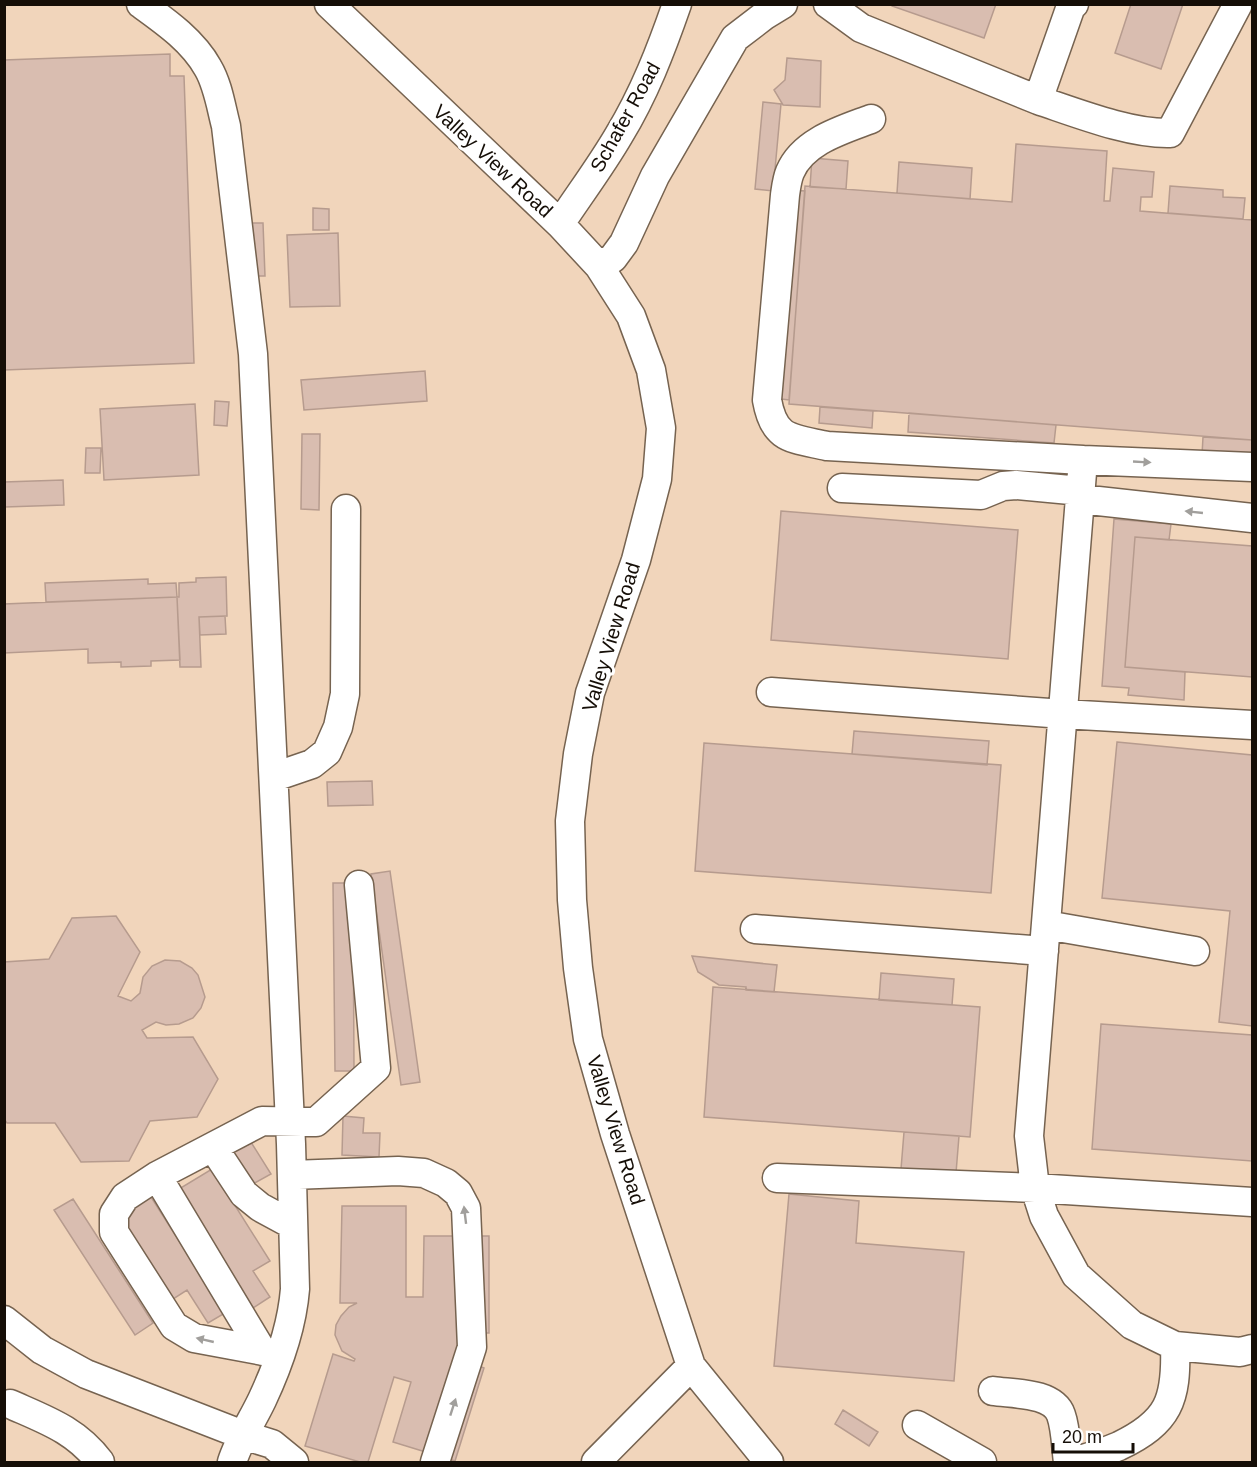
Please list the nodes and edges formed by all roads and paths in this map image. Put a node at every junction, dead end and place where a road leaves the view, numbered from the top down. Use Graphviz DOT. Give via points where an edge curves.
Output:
graph roads {
  1 [pos="141,4"];
  2 [pos="329,4"];
  3 [pos="677,4"];
  4 [pos="783,4"];
  5 [pos="828,4"];
  6 [pos="1074,4"];
  7 [pos="1238,4"];
  8 [pos="1038,100"];
  9 [pos="871,119"];
  10 [pos="560,224"];
  11 [pos="599,266"];
  12 [pos="1083,460"];
  13 [pos="1252,467"];
  14 [pos="842,488"];
  15 [pos="1081,495"];
  16 [pos="346,509"];
  17 [pos="1252,518"];
  18 [pos="771,692"];
  19 [pos="1063,714"];
  20 [pos="1252,725"];
  21 [pos="274,777"];
  22 [pos="359,885"];
  23 [pos="755,929"];
  24 [pos="1045,938"];
  25 [pos="1195,951"];
  26 [pos="289,1122"];
  27 [pos="213,1147"];
  28 [pos="292,1175"];
  29 [pos="158,1176"];
  30 [pos="777,1178"];
  31 [pos="1035,1188"];
  32 [pos="1252,1202"];
  33 [pos="293,1225"];
  34 [pos="4,1320"];
  35 [pos="1175,1346"];
  36 [pos="1252,1349"];
  37 [pos="271,1352"];
  38 [pos="691,1366"];
  39 [pos="993,1391"];
  40 [pos="10,1404"];
  41 [pos="917,1425"];
  42 [pos="243,1436"];
  43 [pos="100,1462"];
  44 [pos="232,1462"];
  45 [pos="294,1462"];
  46 [pos="435,1462"];
  47 [pos="596,1462"];
  48 [pos="769,1462"];
  49 [pos="982,1462"];
  50 [pos="1069,1462"];
  1 -- 21 [label="street" via="188,41 208,68 226,126 254,354"];
  2 -- 10 [label="street, Valley View Road"];
  3 -- 10 [label="street, Schafer Road" via="659,56 619,136"];
  4 -- 11 [label="street" via="735,38 655,176 624,243 613,258"];
  5 -- 8 [label="street" via="861,28"];
  6 -- 8 [label="street"];
  7 -- 8 [label="street" via="1170,133 1092,118"];
  9 -- 12 [label="street" via="830,134 800,155 789,172 767,400 777,429 795,439 827,446"];
  10 -- 11 [label="street, Valley View Road"];
  11 -- 38 [label="street, Valley View Road" via="631,316 651,370 661,428 657,479 636,560 590,693 578,754 570,821 572,900 588,1039"];
  12 -- 13 [label="street, one-way"];
  12 -- 15 [label="street"];
  14 -- 15 [label="street" via="981,495 1016,485"];
  17 -- 15 [label="street, one-way"];
  15 -- 19 [label="street"];
  16 -- 21 [label="street" via="345,694 338,727 327,752 312,764"];
  18 -- 19 [label="street"];
  19 -- 20 [label="street"];
  19 -- 24 [label="street"];
  21 -- 26 [label="street"];
  22 -- 26 [label="street" via="375,1068 316,1122"];
  23 -- 24 [label="street"];
  24 -- 25 [label="street"];
  24 -- 31 [label="street" via="1029,1136"];
  26 -- 27 [label="street" via="262,1121"];
  26 -- 28 [label="street"];
  27 -- 29 [label="street"];
  27 -- 33 [label="street" via="244,1194"];
  28 -- 33 [label="street"];
  46 -- 28 [label="street, one-way" via="472,1347 466,1208 458,1193 424,1173"];
  29 -- 37 [label="street"];
  37 -- 29 [label="street, one-way" via="194,1338 174,1326 114,1232 114,1214 125,1197"];
  30 -- 31 [label="street"];
  31 -- 32 [label="street"];
  31 -- 35 [label="street" via="1044,1216 1076,1275 1132,1325"];
  33 -- 37 [label="street" via="293,1313"];
  34 -- 42 [label="street" via="42,1350 86,1374"];
  35 -- 36 [label="street" via="1240,1352"];
  35 -- 50 [label="street" via="1176,1377 1160,1420 1135,1438 1092,1458"];
  37 -- 42 [label="street" via="263,1398"];
  38 -- 47 [label="street"];
  38 -- 48 [label="street, Valley View Road"];
  39 -- 50 [label="street" via="1042,1398 1054,1404 1061,1415"];
  40 -- 43 [label="street" via="76,1436"];
  41 -- 49 [label="street"];
  42 -- 44 [label="street"];
  42 -- 45 [label="street" via="272,1444"];
}
